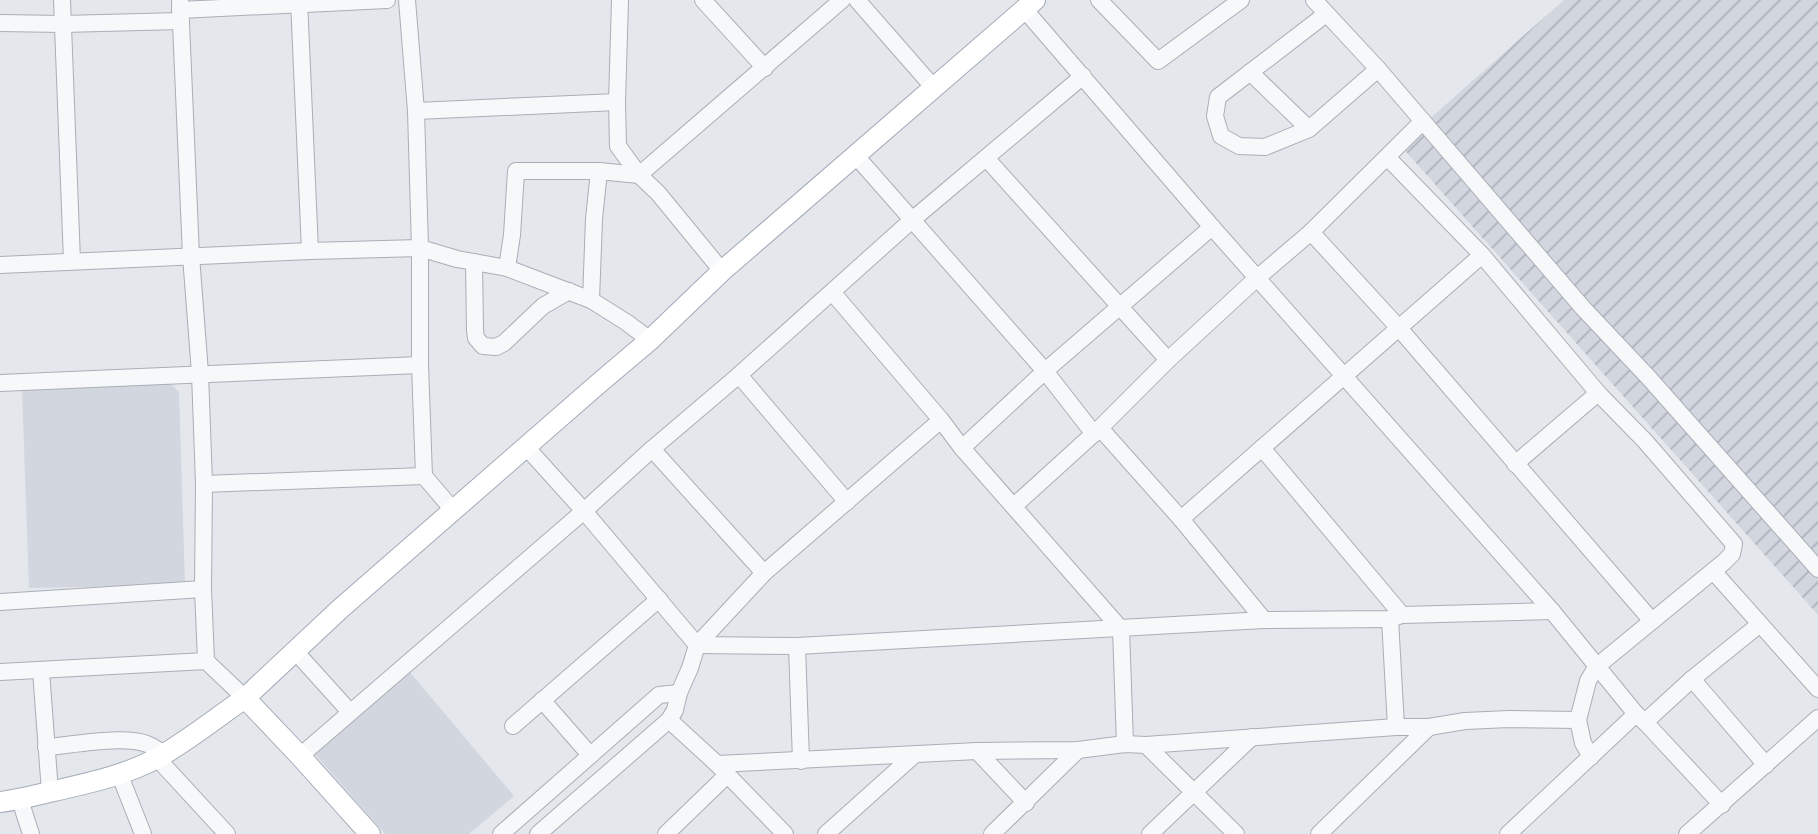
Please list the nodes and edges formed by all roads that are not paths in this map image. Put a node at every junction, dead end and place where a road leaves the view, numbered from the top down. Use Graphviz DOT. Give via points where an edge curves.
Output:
graph roads {
  1 [pos="62,0"];
  2 [pos="387,0"];
  3 [pos="407,0"];
  4 [pos="620,0"];
  5 [pos="703,0"];
  6 [pos="842,0"];
  7 [pos="857,0"];
  8 [pos="1099,0"];
  9 [pos="1241,0"];
  10 [pos="1314,0"];
  11 [pos="299,2"];
  12 [pos="1030,5"];
  13 [pos="181,10"];
  14 [pos="1326,14"];
  15 [pos="0,23"];
  16 [pos="62,24"];
  17 [pos="765,68"];
  18 [pos="1378,69"];
  19 [pos="1250,72"];
  20 [pos="1083,76"];
  21 [pos="934,88"];
  22 [pos="617,102"];
  23 [pos="416,111"];
  24 [pos="1423,121"];
  25 [pos="1309,129"];
  26 [pos="856,156"];
  27 [pos="1387,157"];
  28 [pos="986,158"];
  29 [pos="599,171"];
  30 [pos="639,175"];
  31 [pos="912,220"];
  32 [pos="1212,227"];
  33 [pos="1311,232"];
  34 [pos="420,248"];
  35 [pos="310,251"];
  36 [pos="1482,255"];
  37 [pos="191,256"];
  38 [pos="72,261"];
  39 [pos="474,262"];
  40 [pos="0,265"];
  41 [pos="507,268"];
  42 [pos="722,271"];
  43 [pos="1257,278"];
  44 [pos="569,291"];
  45 [pos="833,293"];
  46 [pos="591,300"];
  47 [pos="1119,307"];
  48 [pos="1398,327"];
  49 [pos="650,340"];
  50 [pos="1168,360"];
  51 [pos="420,365"];
  52 [pos="1045,371"];
  53 [pos="200,373"];
  54 [pos="739,375"];
  55 [pos="1343,377"];
  56 [pos="0,383"];
  57 [pos="1598,393"];
  58 [pos="941,420"];
  59 [pos="1097,431"];
  60 [pos="527,448"];
  61 [pos="962,448"];
  62 [pos="1262,448"];
  63 [pos="652,449"];
  64 [pos="1515,464"];
  65 [pos="424,476"];
  66 [pos="204,484"];
  67 [pos="847,502"];
  68 [pos="1014,506"];
  69 [pos="453,510"];
  70 [pos="584,511"];
  71 [pos="1181,519"];
  72 [pos="1818,569"];
  73 [pos="1713,571"];
  74 [pos="764,573"];
  75 [pos="203,589"];
  76 [pos="659,599"];
  77 [pos="0,602"];
  78 [pos="1552,611"];
  79 [pos="1396,617"];
  80 [pos="1264,620"];
  81 [pos="1652,621"];
  82 [pos="1760,624"];
  83 [pos="1121,629"];
  84 [pos="697,645"];
  85 [pos="797,646"];
  86 [pos="295,651"];
  87 [pos="206,661"];
  88 [pos="1596,667"];
  89 [pos="41,671"];
  90 [pos="0,672"];
  91 [pos="1692,679"];
  92 [pos="1818,689"];
  93 [pos="679,693"];
  94 [pos="245,698"];
  95 [pos="542,700"];
  96 [pos="350,712"];
  97 [pos="1640,718"];
  98 [pos="1818,718"];
  99 [pos="669,720"];
  100 [pos="1578,720"];
  101 [pos="513,726"];
  102 [pos="1396,727"];
  103 [pos="1429,727"];
  104 [pos="1252,737"];
  105 [pos="1125,744"];
  106 [pos="1146,745"];
  107 [pos="46,747"];
  108 [pos="1078,750"];
  109 [pos="977,751"];
  110 [pos="590,755"];
  111 [pos="160,756"];
  112 [pos="300,756"];
  113 [pos="913,756"];
  114 [pos="1591,757"];
  115 [pos="801,761"];
  116 [pos="1766,765"];
  117 [pos="722,769"];
  118 [pos="119,773"];
  119 [pos="1194,791"];
  120 [pos="50,792"];
  121 [pos="10,801"];
  122 [pos="1026,803"];
  123 [pos="1722,805"];
  124 [pos="31,834"];
  125 [pos="143,834"];
  126 [pos="227,834"];
  127 [pos="370,834"];
  128 [pos="501,834"];
  129 [pos="538,834"];
  130 [pos="666,834"];
  131 [pos="785,834"];
  132 [pos="826,834"];
  133 [pos="992,834"];
  134 [pos="1150,834"];
  135 [pos="1236,834"];
  136 [pos="1319,834"];
  137 [pos="1508,834"];
  138 [pos="1687,834"];
  1 -- 16 [label="street"];
  2 -- 11 [label="street"];
  3 -- 23 [label="street"];
  4 -- 22 [label="street"];
  5 -- 17 [label="street"];
  6 -- 17 [label="street"];
  7 -- 21 [label="street"];
  8 -- 9 [label="street" via="1158,61"];
  10 -- 14 [label="street"];
  11 -- 13 [label="street"];
  11 -- 35 [label="street"];
  12 -- 20 [label="street"];
  12 -- 21 [label="main road"];
  13 -- 16 [label="street"];
  13 -- 37 [label="street"];
  14 -- 18 [label="street"];
  14 -- 19 [label="street"];
  15 -- 16 [label="street"];
  16 -- 38 [label="street"];
  17 -- 30 [label="street"];
  18 -- 24 [label="street"];
  18 -- 25 [label="street"];
  19 -- 25 [label="street"];
  19 -- 25 [label="street" via="1218,97 1215,116 1221,136 1239,146 1265,147"];
  20 -- 28 [label="street"];
  20 -- 32 [label="street"];
  21 -- 26 [label="main road"];
  22 -- 23 [label="street"];
  22 -- 30 [label="street" via="618,146"];
  23 -- 34 [label="street"];
  24 -- 27 [label="street"];
  24 -- 72 [label="street"];
  26 -- 31 [label="street"];
  26 -- 42 [label="main road"];
  27 -- 33 [label="street"];
  27 -- 36 [label="street"];
  28 -- 31 [label="street"];
  28 -- 47 [label="street"];
  29 -- 30 [label="street"];
  29 -- 41 [label="street" via="516,171"];
  29 -- 46 [label="street"];
  30 -- 42 [label="street"];
  31 -- 45 [label="street"];
  31 -- 52 [label="street"];
  32 -- 43 [label="street"];
  32 -- 47 [label="street"];
  33 -- 43 [label="street"];
  33 -- 48 [label="street"];
  34 -- 35 [label="street"];
  34 -- 39 [label="street"];
  34 -- 51 [label="street"];
  35 -- 37 [label="street"];
  36 -- 48 [label="street"];
  36 -- 57 [label="street"];
  37 -- 38 [label="street"];
  37 -- 53 [label="street"];
  38 -- 40 [label="street"];
  39 -- 41 [label="street"];
  39 -- 44 [label="street" via="475,330 483,346 504,343 543,306"];
  41 -- 44 [label="street"];
  42 -- 49 [label="main road"];
  43 -- 50 [label="street"];
  43 -- 55 [label="street"];
  44 -- 46 [label="street"];
  45 -- 54 [label="street"];
  45 -- 58 [label="street"];
  46 -- 49 [label="street"];
  47 -- 50 [label="street"];
  47 -- 52 [label="street"];
  48 -- 55 [label="street"];
  48 -- 64 [label="street"];
  49 -- 60 [label="main road"];
  50 -- 59 [label="street"];
  51 -- 53 [label="street"];
  51 -- 65 [label="street"];
  52 -- 59 [label="street"];
  52 -- 61 [label="street"];
  53 -- 56 [label="street"];
  53 -- 66 [label="street"];
  54 -- 63 [label="street"];
  54 -- 67 [label="street"];
  55 -- 62 [label="street"];
  55 -- 78 [label="street"];
  57 -- 64 [label="street"];
  57 -- 73 [label="street" via="1734,544 1732,554"];
  58 -- 61 [label="street"];
  58 -- 67 [label="street"];
  59 -- 68 [label="street"];
  59 -- 71 [label="street"];
  60 -- 69 [label="main road"];
  60 -- 70 [label="street"];
  61 -- 68 [label="street"];
  62 -- 71 [label="street"];
  62 -- 79 [label="street"];
  63 -- 70 [label="street"];
  63 -- 74 [label="street"];
  64 -- 81 [label="street"];
  65 -- 66 [label="street"];
  65 -- 69 [label="street"];
  66 -- 75 [label="street"];
  67 -- 74 [label="street"];
  68 -- 83 [label="street"];
  69 -- 86 [label="main road"];
  70 -- 76 [label="street"];
  70 -- 96 [label="street"];
  71 -- 80 [label="street"];
  73 -- 81 [label="street"];
  73 -- 82 [label="street"];
  74 -- 84 [label="street"];
  75 -- 77 [label="street"];
  75 -- 87 [label="street"];
  76 -- 84 [label="street"];
  76 -- 95 [label="street"];
  78 -- 79 [label="street"];
  78 -- 88 [label="street"];
  79 -- 80 [label="street"];
  79 -- 102 [label="street"];
  80 -- 83 [label="street"];
  81 -- 88 [label="street"];
  82 -- 91 [label="street"];
  82 -- 92 [label="street"];
  83 -- 85 [label="street"];
  83 -- 105 [label="street"];
  84 -- 85 [label="street"];
  84 -- 93 [label="street"];
  85 -- 115 [label="street"];
  86 -- 94 [label="main road"];
  86 -- 96 [label="street"];
  87 -- 89 [label="street"];
  87 -- 94 [label="street"];
  88 -- 97 [label="street"];
  88 -- 100 [label="street"];
  89 -- 90 [label="street"];
  89 -- 107 [label="street"];
  91 -- 97 [label="street"];
  91 -- 116 [label="street"];
  93 -- 99 [label="street"];
  93 -- 110 [label="street" via="659,695"];
  94 -- 111 [label="main road"];
  94 -- 112 [label="main road"];
  95 -- 101 [label="street"];
  95 -- 110 [label="street"];
  96 -- 112 [label="street"];
  97 -- 114 [label="street"];
  97 -- 123 [label="street"];
  98 -- 116 [label="street"];
  99 -- 117 [label="street"];
  99 -- 129 [label="street"];
  100 -- 103 [label="street" via="1465,721"];
  100 -- 114 [label="street"];
  102 -- 103 [label="street"];
  102 -- 104 [label="street"];
  103 -- 136 [label="street"];
  104 -- 106 [label="street"];
  104 -- 119 [label="street"];
  105 -- 106 [label="street"];
  105 -- 108 [label="street"];
  106 -- 119 [label="street"];
  107 -- 111 [label="street" via="136,742 149,744"];
  107 -- 120 [label="street"];
  108 -- 109 [label="street"];
  108 -- 122 [label="street"];
  109 -- 113 [label="street"];
  109 -- 122 [label="street"];
  110 -- 128 [label="street"];
  111 -- 118 [label="main road"];
  111 -- 126 [label="street"];
  112 -- 127 [label="main road"];
  113 -- 115 [label="street"];
  113 -- 132 [label="street"];
  114 -- 137 [label="street"];
  115 -- 117 [label="street"];
  116 -- 123 [label="street"];
  117 -- 130 [label="street"];
  117 -- 131 [label="street"];
  118 -- 120 [label="main road"];
  118 -- 125 [label="street"];
  119 -- 134 [label="street"];
  119 -- 135 [label="street"];
  120 -- 121 [label="main road"];
  121 -- 124 [label="street"];
  122 -- 133 [label="street"];
  123 -- 138 [label="street"];
}
